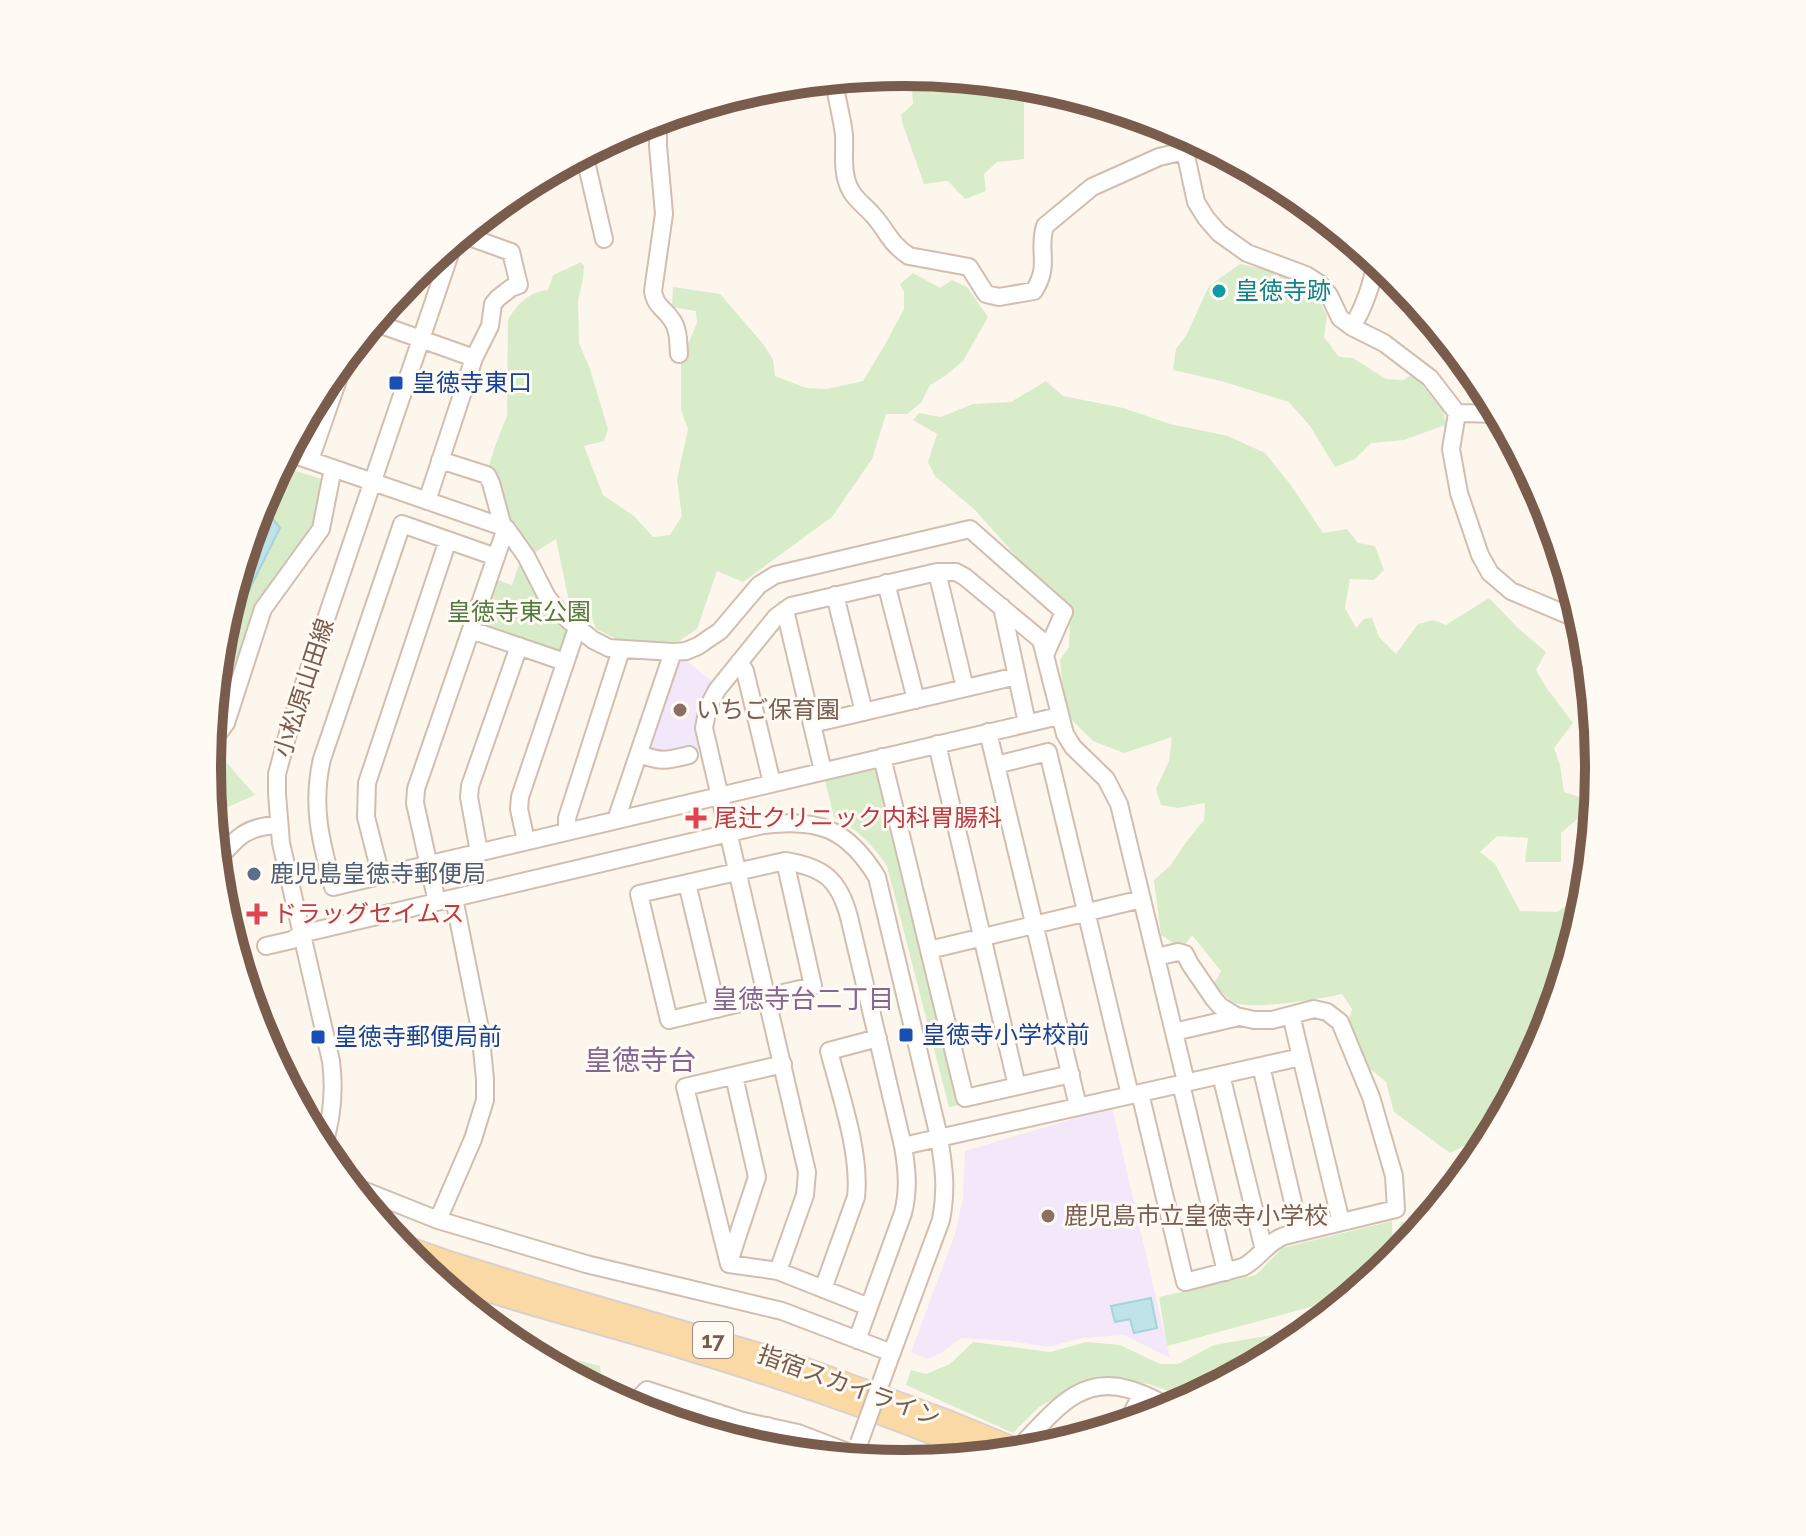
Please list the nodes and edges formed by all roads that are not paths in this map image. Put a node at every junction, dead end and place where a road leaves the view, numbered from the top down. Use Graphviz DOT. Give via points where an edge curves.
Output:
graph roads {
  1 [pos="835,90"];
  2 [pos="658,132"];
  3 [pos="1185,147"];
  4 [pos="1185,151"];
  5 [pos="587,164"];
  6 [pos="474,239"];
  7 [pos="604,239"];
  8 [pos="448,260"];
  9 [pos="1374,275"];
  10 [pos="384,326"];
  11 [pos="1352,327"];
  12 [pos="421,339"];
  13 [pos="679,354"];
  14 [pos="474,358"];
  15 [pos="333,393"];
  16 [pos="1457,413"];
  17 [pos="1486,414"];
  18 [pos="297,456"];
  19 [pos="310,460"];
  20 [pos="440,460"];
  21 [pos="333,468"];
  22 [pos="373,482"];
  23 [pos="427,501"];
  24 [pos="504,528"];
  25 [pos="448,540"];
  26 [pos="496,557"];
  27 [pos="937,572"];
  28 [pos="886,583"];
  29 [pos="835,595"];
  30 [pos="1002,607"];
  31 [pos="785,610"];
  32 [pos="1567,615"];
  33 [pos="577,628"];
  34 [pos="471,630"];
  35 [pos="519,646"];
  36 [pos="621,650"];
  37 [pos="673,652"];
  38 [pos="1045,655"];
  39 [pos="565,662"];
  40 [pos="739,662"];
  41 [pos="1017,676"];
  42 [pos="965,688"];
  43 [pos="916,700"];
  44 [pos="864,712"];
  45 [pos="1059,716"];
  46 [pos="1027,723"];
  47 [pos="812,724"];
  48 [pos="222,729"];
  49 [pos="988,732"];
  50 [pos="937,744"];
  51 [pos="639,754"];
  52 [pos="689,755"];
  53 [pos="882,757"];
  54 [pos="996,765"];
  55 [pos="823,771"];
  56 [pos="772,783"];
  57 [pos="718,796"];
  58 [pos="616,820"];
  59 [pos="279,825"];
  60 [pos="567,832"];
  61 [pos="728,834"];
  62 [pos="526,841"];
  63 [pos="226,850"];
  64 [pos="479,852"];
  65 [pos="785,861"];
  66 [pos="429,864"];
  67 [pos="737,871"];
  68 [pos="381,876"];
  69 [pos="687,883"];
  70 [pos="454,898"];
  71 [pos="1142,899"];
  72 [pos="437,902"];
  73 [pos="1086,912"];
  74 [pos="1035,924"];
  75 [pos="301,934"];
  76 [pos="982,937"];
  77 [pos="266,946"];
  78 [pos="929,950"];
  79 [pos="1156,957"];
  80 [pos="767,997"];
  81 [pos="717,1009"];
  82 [pos="1291,1015"];
  83 [pos="1239,1017"];
  84 [pos="1174,1032"];
  85 [pos="878,1038"];
  86 [pos="1301,1057"];
  87 [pos="783,1064"];
  88 [pos="1261,1066"];
  89 [pos="1071,1074"];
  90 [pos="1221,1075"];
  91 [pos="734,1076"];
  92 [pos="1184,1083"];
  93 [pos="1017,1086"];
  94 [pos="1135,1094"];
  95 [pos="1078,1106"];
  96 [pos="327,1132"];
  97 [pos="939,1137"];
  98 [pos="903,1146"];
  99 [pos="370,1193"];
  100 [pos="438,1220"];
  101 [pos="1341,1222"];
  102 [pos="1300,1232"];
  103 [pos="1264,1250"];
  104 [pos="423,1252"];
  105 [pos="729,1264"];
  106 [pos="778,1271"];
  107 [pos="1226,1272"];
  108 [pos="449,1277"];
  109 [pos="823,1289"];
  110 [pos="869,1307"];
  111 [pos="857,1340"];
  112 [pos="890,1358"];
  113 [pos="1142,1394"];
  114 [pos="640,1397"];
  115 [pos="1157,1401"];
  116 [pos="684,1402"];
  117 [pos="1134,1410"];
  118 [pos="676,1411"];
  119 [pos="719,1413"];
  120 [pos="714,1423"];
  121 [pos="768,1426"];
  122 [pos="765,1436"];
  123 [pos="1032,1438"];
  124 [pos="1012,1441"];
  125 [pos="811,1444"];
  126 [pos="965,1447"];
  127 [pos="862,1449"];
  1 -- 4 [label="street" via="847,181 863,207 901,251 969,267 986,294 999,297 1034,291 1044,266 1045,226 1092,187"];
  2 -- 13 [label="street" via="664,214 653,291 678,331"];
  3 -- 4 [label="street"];
  4 -- 11 [label="street" via="1196,202 1219,233 1247,253 1313,279"];
  5 -- 7 [label="street"];
  6 -- 14 [label="street" via="511,252 519,285 493,304 490,326"];
  8 -- 12 [label="street, 小松原山田線"];
  9 -- 11 [label="street"];
  10 -- 12 [label="street"];
  11 -- 16 [label="street" via="1384,343 1430,378"];
  12 -- 14 [label="street"];
  12 -- 22 [label="street, 小松原山田線"];
  14 -- 20 [label="street"];
  15 -- 19 [label="street"];
  16 -- 17 [label="street"];
  16 -- 32 [label="street" via="1451,449 1480,555 1490,573 1511,591"];
  18 -- 19 [label="street"];
  19 -- 21 [label="street"];
  20 -- 23 [label="street"];
  20 -- 24 [label="street" via="487,475"];
  21 -- 22 [label="street"];
  21 -- 48 [label="street" via="321,529 263,609"];
  22 -- 23 [label="street"];
  22 -- 59 [label="street, 小松原山田線" via="281,756"];
  23 -- 24 [label="street"];
  24 -- 26 [label="street"];
  24 -- 33 [label="street" via="547,597"];
  25 -- 26 [label="street"];
  25 -- 68 [label="street" via="367,783 366,817"];
  25 -- 68 [label="street" via="402,524 318,779 318,823 333,887"];
  26 -- 34 [label="street"];
  27 -- 28 [label="street"];
  27 -- 30 [label="street" via="956,572"];
  27 -- 42 [label="street"];
  28 -- 29 [label="street"];
  28 -- 43 [label="street"];
  29 -- 31 [label="street"];
  29 -- 44 [label="street"];
  30 -- 38 [label="street" via="1041,640"];
  30 -- 41 [label="street"];
  31 -- 40 [label="street"];
  31 -- 47 [label="street"];
  33 -- 36 [label="street" via="601,645"];
  33 -- 39 [label="street"];
  34 -- 35 [label="street"];
  34 -- 66 [label="street" via="416,789"];
  35 -- 39 [label="street"];
  35 -- 64 [label="street" via="470,786"];
  36 -- 37 [label="street"];
  36 -- 60 [label="street"];
  37 -- 38 [label="street" via="713,638 759,585 775,575 970,529 1064,612"];
  37 -- 51 [label="street"];
  38 -- 45 [label="street"];
  39 -- 62 [label="street" via="520,797"];
  40 -- 56 [label="street"];
  40 -- 57 [label="street" via="711,699 705,718"];
  41 -- 42 [label="street"];
  41 -- 46 [label="street"];
  42 -- 43 [label="street"];
  43 -- 44 [label="street"];
  44 -- 47 [label="street"];
  45 -- 46 [label="street"];
  45 -- 71 [label="street" via="1073,747 1106,779 1119,804"];
  46 -- 49 [label="street"];
  47 -- 55 [label="street"];
  49 -- 50 [label="street"];
  49 -- 54 [label="street"];
  50 -- 53 [label="street"];
  50 -- 76 [label="street"];
  51 -- 52 [label="street" via="657,761"];
  51 -- 58 [label="street"];
  53 -- 55 [label="street"];
  53 -- 78 [label="street"];
  54 -- 73 [label="street" via="1048,752"];
  54 -- 74 [label="street"];
  55 -- 56 [label="street"];
  56 -- 57 [label="street"];
  57 -- 58 [label="street"];
  57 -- 61 [label="street"];
  58 -- 60 [label="street"];
  59 -- 63 [label="street" via="244,832"];
  59 -- 75 [label="street, 小松原山田線"];
  60 -- 62 [label="street"];
  61 -- 67 [label="street"];
  61 -- 70 [label="street"];
  61 -- 97 [label="street" via="763,825 813,824 834,832 865,858 877,877"];
  62 -- 64 [label="street"];
  64 -- 66 [label="street"];
  65 -- 67 [label="street"];
  65 -- 80 [label="street" via="813,986"];
  65 -- 85 [label="street" via="821,870 841,894"];
  66 -- 68 [label="street"];
  66 -- 72 [label="street"];
  67 -- 69 [label="street"];
  67 -- 80 [label="street"];
  69 -- 81 [label="street"];
  69 -- 81 [label="street" via="639,894 669,1020"];
  70 -- 72 [label="street"];
  70 -- 100 [label="street" via="480,1029 485,1100"];
  71 -- 73 [label="street"];
  71 -- 79 [label="street"];
  72 -- 75 [label="street"];
  73 -- 74 [label="street"];
  73 -- 94 [label="street"];
  74 -- 76 [label="street"];
  74 -- 89 [label="street"];
  75 -- 77 [label="street"];
  75 -- 96 [label="street, 小松原山田線" via="334,1082"];
  76 -- 78 [label="street"];
  76 -- 93 [label="street"];
  78 -- 93 [label="street" via="965,1098"];
  79 -- 83 [label="street" via="1185,954 1220,1006"];
  79 -- 84 [label="street"];
  80 -- 81 [label="street"];
  80 -- 87 [label="street"];
  82 -- 83 [label="street" via="1264,1021"];
  82 -- 86 [label="street"];
  82 -- 101 [label="street" via="1314,1009 1340,1022 1371,1097 1394,1176 1396,1209"];
  83 -- 84 [label="street"];
  84 -- 92 [label="street"];
  85 -- 98 [label="street"];
  85 -- 109 [label="street" via="829,1051 858,1182"];
  86 -- 88 [label="street"];
  86 -- 101 [label="street"];
  87 -- 91 [label="street"];
  87 -- 106 [label="street" via="808,1179"];
  88 -- 90 [label="street"];
  88 -- 102 [label="street"];
  89 -- 93 [label="street"];
  89 -- 95 [label="street"];
  90 -- 92 [label="street"];
  90 -- 103 [label="street"];
  91 -- 105 [label="street" via="757,1177"];
  91 -- 105 [label="street" via="685,1087"];
  92 -- 94 [label="street"];
  92 -- 107 [label="street"];
  94 -- 95 [label="street"];
  94 -- 107 [label="street" via="1185,1282"];
  95 -- 97 [label="street"];
  97 -- 98 [label="street"];
  97 -- 112 [label="street" via="945,1177 941,1220"];
  98 -- 110 [label="street" via="907,1199"];
  99 -- 100 [label="street"];
  100 -- 111 [label="street" via="586,1264 782,1311"];
  101 -- 102 [label="street"];
  102 -- 103 [label="street" via="1277,1238"];
  103 -- 107 [label="street" via="1249,1264"];
  104 -- 124 [label="main road, 指宿スカイライン / 17" via="787,1362"];
  105 -- 106 [label="street"];
  106 -- 109 [label="street"];
  108 -- 126 [label="main road, 指宿スカイライン / 17" via="856,1404"];
  109 -- 110 [label="street"];
  110 -- 111 [label="street"];
  111 -- 112 [label="street"];
  112 -- 127 [label="street, bridge"];
  113 -- 115 [label="street"];
  113 -- 117 [label="street"];
  113 -- 123 [label="street" via="1113,1386 1074,1394"];
  114 -- 116 [label="street" via="647,1390"];
  116 -- 118 [label="street"];
  116 -- 119 [label="street"];
  119 -- 120 [label="street"];
  119 -- 121 [label="street"];
  121 -- 122 [label="street"];
  121 -- 125 [label="street" via="798,1433"];
}
